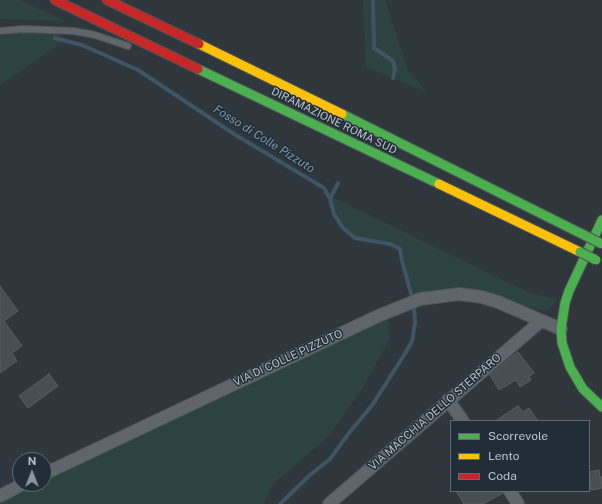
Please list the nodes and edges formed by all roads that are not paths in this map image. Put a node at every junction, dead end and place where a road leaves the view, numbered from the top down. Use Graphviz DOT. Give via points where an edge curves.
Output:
graph roads {
  1 [pos="55,0"];
  2 [pos="107,0"];
  3 [pos="138,8"];
  4 [pos="0,31"];
  5 [pos="204,46"];
  6 [pos="138,49"];
  7 [pos="146,51"];
  8 [pos="199,68"];
  9 [pos="602,220"];
  10 [pos="602,244"];
  11 [pos="599,262"];
  12 [pos="541,321"];
  13 [pos="561,329"];
  14 [pos="448,400"];
  15 [pos="602,407"];
  16 [pos="462,420"];
  17 [pos="52,470"];
  18 [pos="12,490"];
  19 [pos="511,492"];
  20 [pos="0,496"];
  21 [pos="329,504"];
  22 [pos="518,504"];
  1 -- 8 [label="main road, DIRAMAZIONE ROMA SUD"];
  2 -- 5 [label="main road, DIRAMAZIONE ROMA SUD"];
  3 -- 5 [label="lane"];
  4 -- 6 [label="lane" via="23,29 79,32"];
  5 -- 10 [label="main road, DIRAMAZIONE ROMA SUD, bridge"];
  7 -- 8 [label="lane"];
  8 -- 11 [label="main road, DIRAMAZIONE ROMA SUD, bridge"];
  9 -- 13 [label="main road" via="574,279 565,303"];
  12 -- 13 [label="street, VIA DI COLLE PIZZUTO"];
  12 -- 14 [label="street, VIA MACCHIA DELLO STERPARO"];
  12 -- 17 [label="street, VIA DI COLLE PIZZUTO" via="498,302 471,295 448,295 414,301"];
  13 -- 15 [label="main road" via="565,355 573,372 583,389"];
  14 -- 16 [label="street"];
  14 -- 21 [label="street, VIA MACCHIA DELLO STERPARO"];
  18 -- 20 [label="street"];
  19 -- 22 [label="street"];
}
